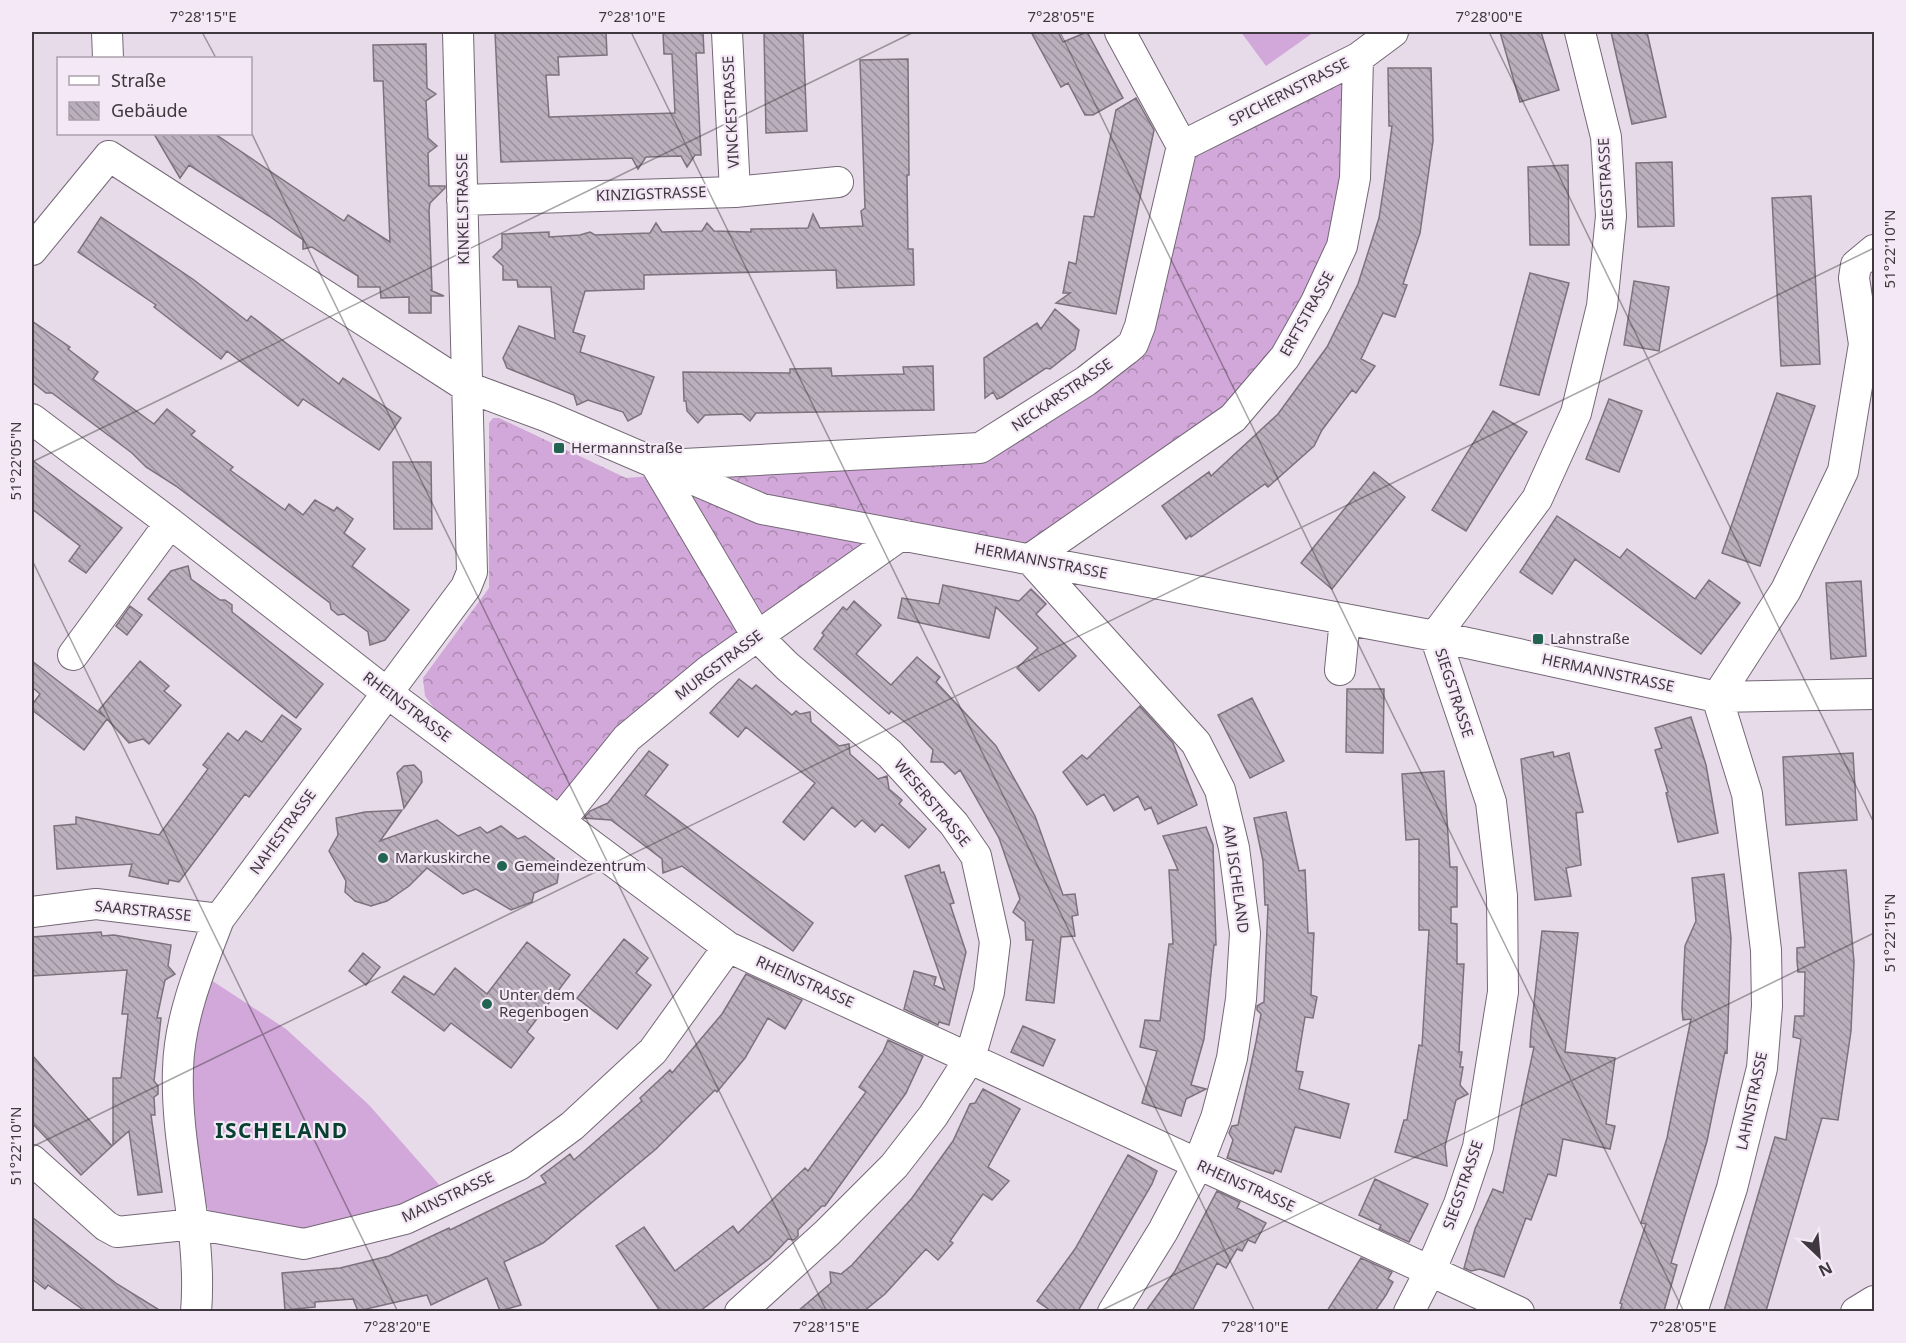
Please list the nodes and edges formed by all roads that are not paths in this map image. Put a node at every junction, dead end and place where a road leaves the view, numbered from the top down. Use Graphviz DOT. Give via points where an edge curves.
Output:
graph roads {
  1 [pos="107,32"];
  2 [pos="458,32"];
  3 [pos="727,32"];
  4 [pos="1120,32"];
  5 [pos="1393,32"];
  6 [pos="1580,32"];
  7 [pos="108,57"];
  8 [pos="1358,58"];
  9 [pos="109,145"];
  10 [pos="1182,146"];
  11 [pos="838,182"];
  12 [pos="735,192"];
  13 [pos="462,200"];
  14 [pos="32,250"];
  15 [pos="1875,250"];
  16 [pos="467,387"];
  17 [pos="32,419"];
  18 [pos="657,465"];
  19 [pos="170,523"];
  20 [pos="901,535"];
  21 [pos="1030,559"];
  22 [pos="1345,619"];
  23 [pos="757,636"];
  24 [pos="1435,636"];
  25 [pos="73,655"];
  26 [pos="1340,670"];
  27 [pos="386,692"];
  28 [pos="1875,694"];
  29 [pos="1718,697"];
  30 [pos="560,821"];
  31 [pos="32,912"];
  32 [pos="219,919"];
  33 [pos="728,947"];
  34 [pos="970,1058"];
  35 [pos="32,1160"];
  36 [pos="1198,1164"];
  37 [pos="195,1224"];
  38 [pos="1431,1269"];
  39 [pos="1875,1301"];
  40 [pos="196,1311"];
  41 [pos="740,1311"];
  42 [pos="1113,1311"];
  43 [pos="1409,1311"];
  44 [pos="1519,1311"];
  45 [pos="1692,1311"];
  46 [pos="1856,1311"];
  1 -- 7 [label="street"];
  2 -- 13 [label="street, KINKELSTRASSE"];
  3 -- 12 [label="street, VINCKESTRASSE"];
  4 -- 10 [label="street"];
  5 -- 8 [label="street, SPICHERNSTRASSE"];
  6 -- 24 [label="street, SIEGSTRASSE" via="1606,137 1611,216 1602,306 1576,413 1537,499"];
  8 -- 10 [label="street, SPICHERNSTRASSE"];
  8 -- 21 [label="street, ERFTSTRASSE" via="1355,178 1342,246 1285,357 1233,418"];
  9 -- 14 [label="street"];
  9 -- 16 [label="street, HERMANNSTRASSE"];
  10 -- 18 [label="street, NECKARSTRASSE" via="1133,344 1086,381 991,443 970,450"];
  11 -- 12 [label="street, KINZIGSTRASSE"];
  12 -- 13 [label="street, KINZIGSTRASSE"];
  13 -- 16 [label="street, KINKELSTRASSE"];
  15 -- 29 [label="street" via="1856,265 1854,278 1864,344 1843,471 1786,590"];
  16 -- 18 [label="street, HERMANNSTRASSE" via="548,417"];
  16 -- 27 [label="street, NAHESTRASSE" via="473,556 470,579"];
  17 -- 19 [label="street, RHEINSTRASSE"];
  18 -- 20 [label="street, HERMANNSTRASSE" via="762,509"];
  18 -- 23 [label="street, WESERSTRASSE"];
  19 -- 25 [label="street"];
  19 -- 27 [label="street, RHEINSTRASSE"];
  20 -- 21 [label="street, HERMANNSTRASSE"];
  20 -- 23 [label="street, MURGSTRASSE"];
  21 -- 22 [label="street, HERMANNSTRASSE"];
  21 -- 36 [label="street, AM ISCHELAND" via="1196,743 1220,790 1234,848 1245,933 1232,1058"];
  22 -- 24 [label="street, HERMANNSTRASSE"];
  22 -- 26 [label="street"];
  23 -- 30 [label="street, MURGSTRASSE" via="627,738"];
  23 -- 34 [label="street, WESERSTRASSE" via="890,754 954,824 976,856 995,942 989,992"];
  24 -- 29 [label="street, HERMANNSTRASSE"];
  24 -- 38 [label="street, SIEGSTRASSE" via="1491,802 1502,896 1503,992 1478,1147"];
  27 -- 30 [label="street, RHEINSTRASSE"];
  27 -- 32 [label="street, NAHESTRASSE"];
  28 -- 29 [label="street, HERMANNSTRASSE"];
  29 -- 45 [label="street, LAHNSTRASSE" via="1747,794 1766,950 1767,1006 1762,1068 1732,1188"];
  30 -- 33 [label="street, RHEINSTRASSE"];
  31 -- 32 [label="street, SAARSTRASSE" via="96,904"];
  32 -- 37 [label="street, NAHESTRASSE" via="199,972 177,1067 181,1149"];
  33 -- 34 [label="street, RHEINSTRASSE"];
  33 -- 37 [label="street, MAINSTRASSE" via="653,1051 572,1126 519,1165 405,1219 304,1244"];
  34 -- 36 [label="street, RHEINSTRASSE"];
  34 -- 41 [label="street, WESERSTRASSE" via="933,1116 894,1166"];
  35 -- 37 [label="street, MAINSTRASSE" via="117,1232"];
  36 -- 38 [label="street, RHEINSTRASSE"];
  36 -- 42 [label="street, AM ISCHELAND" via="1163,1231"];
  37 -- 40 [label="street, NAHESTRASSE"];
  38 -- 43 [label="street, SIEGSTRASSE"];
  38 -- 44 [label="street, RHEINSTRASSE"];
  39 -- 46 [label="street"];
}
